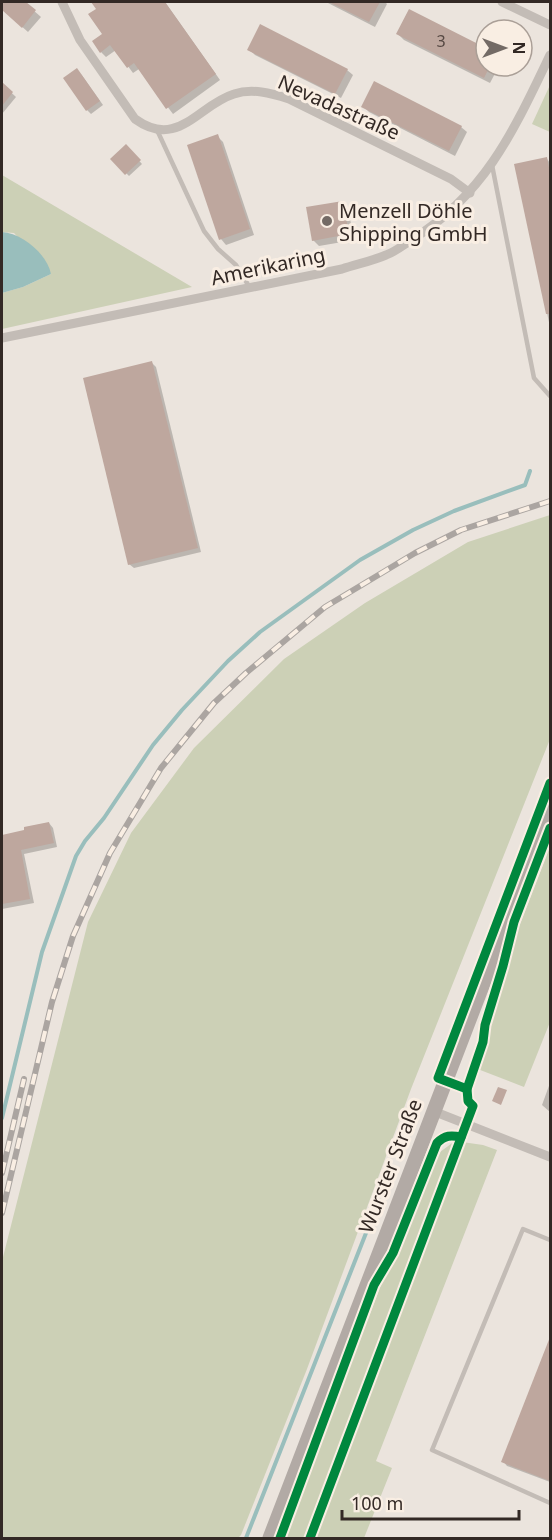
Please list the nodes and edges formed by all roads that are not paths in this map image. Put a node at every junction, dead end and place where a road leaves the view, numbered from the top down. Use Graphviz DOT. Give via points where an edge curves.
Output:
graph roads {
  1 [pos="62,2"];
  2 [pos="502,2"];
  3 [pos="550,25"];
  4 [pos="550,55"];
  5 [pos="157,130"];
  6 [pos="492,165"];
  7 [pos="470,193"];
  8 [pos="249,288"];
  9 [pos="2,338"];
  10 [pos="550,396"];
  11 [pos="550,809"];
  12 [pos="434,1111"];
  13 [pos="550,1157"];
  14 [pos="550,1240"];
  15 [pos="550,1503"];
  16 [pos="270,1539"];
  1 -- 5 [label="street" via="80,40 135,119"];
  2 -- 3 [label="street"];
  4 -- 6 [label="street, Amerikaring"];
  5 -- 7 [label="street, Nevadastraße" via="182,124 234,94 275,94 451,179"];
  5 -- 8 [label="lane" via="204,231 236,265"];
  6 -- 7 [label="street, Amerikaring"];
  6 -- 10 [label="lane" via="534,378"];
  7 -- 8 [label="street, Amerikaring" via="434,226 388,255"];
  8 -- 9 [label="street, Amerikaring"];
  11 -- 12 [label="main road, Wurster Straße"];
  12 -- 13 [label="street"];
  12 -- 16 [label="main road, Wurster Straße"];
  14 -- 15 [label="lane" via="523,1229 432,1450"];
}
